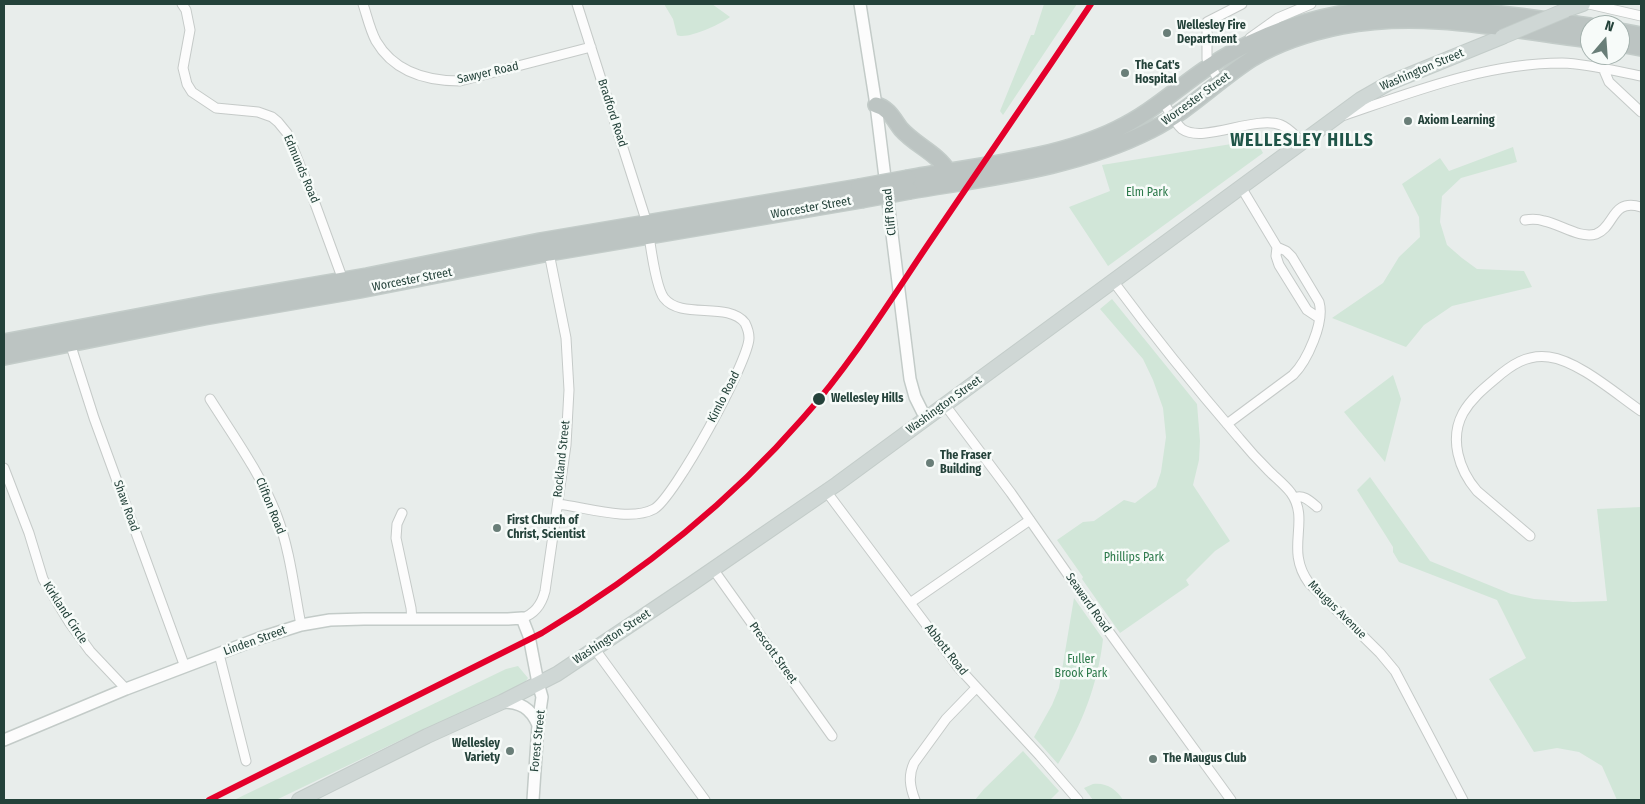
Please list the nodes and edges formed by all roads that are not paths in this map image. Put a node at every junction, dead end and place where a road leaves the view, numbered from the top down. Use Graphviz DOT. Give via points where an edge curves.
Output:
graph roads {
  1 [pos="182,4"];
  2 [pos="363,4"];
  3 [pos="576,4"];
  4 [pos="860,4"];
  5 [pos="1242,4"];
  6 [pos="1307,4"];
  7 [pos="1582,4"];
  8 [pos="1589,4"];
  9 [pos="1641,16"];
  10 [pos="1580,25"];
  11 [pos="1580,39"];
  12 [pos="591,47"];
  13 [pos="1230,54"];
  14 [pos="1210,66"];
  15 [pos="1603,68"];
  16 [pos="1404,76"];
  17 [pos="1641,76"];
  18 [pos="1220,83"];
  19 [pos="1412,92"];
  20 [pos="1162,100"];
  21 [pos="876,105"];
  22 [pos="1641,112"];
  23 [pos="1173,117"];
  24 [pos="1333,119"];
  25 [pos="1302,142"];
  26 [pos="948,171"];
  27 [pos="909,185"];
  28 [pos="1240,187"];
  29 [pos="1641,206"];
  30 [pos="1525,220"];
  31 [pos="648,229"];
  32 [pos="1277,247"];
  33 [pos="549,253"];
  34 [pos="343,280"];
  35 [pos="1113,281"];
  36 [pos="1319,318"];
  37 [pos="4,342"];
  38 [pos="70,343"];
  39 [pos="4,356"];
  40 [pos="210,399"];
  41 [pos="945,405"];
  42 [pos="1641,411"];
  43 [pos="926,419"];
  44 [pos="1227,424"];
  45 [pos="4,468"];
  46 [pos="826,491"];
  47 [pos="1294,498"];
  48 [pos="558,504"];
  49 [pos="1317,507"];
  50 [pos="402,513"];
  51 [pos="1030,520"];
  52 [pos="1530,536"];
  53 [pos="713,569"];
  54 [pos="910,604"];
  55 [pos="522,618"];
  56 [pos="412,619"];
  57 [pos="301,625"];
  58 [pos="594,648"];
  59 [pos="219,654"];
  60 [pos="185,667"];
  61 [pos="538,683"];
  62 [pos="976,688"];
  63 [pos="126,689"];
  64 [pos="502,702"];
  65 [pos="538,725"];
  66 [pos="832,736"];
  67 [pos="4,740"];
  68 [pos="246,761"];
  69 [pos="299,800"];
  70 [pos="532,800"];
  71 [pos="705,800"];
  72 [pos="915,800"];
  73 [pos="1078,800"];
  74 [pos="1231,800"];
  75 [pos="1463,800"];
  1 -- 34 [label="street, Edmunds Road" via="190,30 183,68 187,84 192,92 216,108 258,112 272,117 287,133"];
  2 -- 12 [label="street, Sawyer Road" via="376,41 387,56 413,74 440,81 460,81"];
  3 -- 12 [label="street, Bradford Road"];
  4 -- 21 [label="street, Cliff Road"];
  5 -- 14 [label="street" via="1207,22"];
  6 -- 13 [label="street" via="1272,22"];
  7 -- 16 [label="main road, Washington Street, bridge"];
  8 -- 9 [label="street"];
  10 -- 13 [label="highway, Worcester Street" via="1447,7 1391,7 1348,12 1306,22"];
  11 -- 18 [label="highway, Worcester Street" via="1442,21 1366,22 1324,30 1276,47 1253,58"];
  12 -- 31 [label="street, Bradford Road"];
  13 -- 14 [label="highway, Worcester Street"];
  14 -- 18 [label="street"];
  14 -- 20 [label="highway, Worcester Street"];
  15 -- 17 [label="street"];
  15 -- 19 [label="street" via="1563,63 1518,66 1470,75"];
  15 -- 22 [label="street" via="1610,82"];
  16 -- 19 [label="street"];
  16 -- 24 [label="main road, Washington Street" via="1376,89"];
  18 -- 23 [label="highway, Worcester Street"];
  19 -- 24 [label="street"];
  20 -- 23 [label="street"];
  20 -- 26 [label="highway, Worcester Street" via="1135,120 1097,139 1064,149"];
  21 -- 26 [label="highway" via="886,109 910,138 938,158"];
  21 -- 43 [label="street, Cliff Road" via="911,383"];
  23 -- 25 [label="street" via="1182,128 1193,133 1279,124"];
  23 -- 27 [label="highway, Worcester Street" via="1102,152 1062,163 958,182"];
  24 -- 25 [label="main road, Washington Street"];
  25 -- 28 [label="main road, Washington Street"];
  26 -- 27 [label="highway, Worcester Street"];
  27 -- 31 [label="highway, Worcester Street, bridge"];
  28 -- 32 [label="street"];
  28 -- 35 [label="main road, Washington Street"];
  29 -- 30 [label="street" via="1619,209 1602,231 1594,235 1578,233 1543,220"];
  31 -- 33 [label="highway, Worcester Street"];
  31 -- 34 [label="highway, Worcester Street" via="540,241"];
  31 -- 48 [label="street, Kimlo Road" via="664,299 685,309 725,312 737,317 745,323 749,338 745,353 726,398 661,504 653,510 636,514 616,514"];
  32 -- 36 [label="street" via="1279,265 1307,310"];
  32 -- 36 [label="street" via="1292,257 1319,302"];
  33 -- 38 [label="highway, Worcester Street"];
  33 -- 48 [label="street, Rockland Street" via="566,338 569,390"];
  34 -- 37 [label="highway, Worcester Street"];
  35 -- 41 [label="main road, Washington Street"];
  35 -- 44 [label="street"];
  36 -- 44 [label="street" via="1314,338 1298,370"];
  38 -- 39 [label="highway, Worcester Street"];
  38 -- 60 [label="street, Shaw Road"];
  40 -- 57 [label="street, Clifton Road" via="256,470 277,516"];
  41 -- 43 [label="main road, Washington Street"];
  41 -- 51 [label="street, Seaward Road"];
  42 -- 52 [label="street" via="1574,365 1543,356 1516,363 1473,399 1458,428 1462,468 1477,491"];
  43 -- 46 [label="main road, Washington Street"];
  44 -- 47 [label="street"];
  45 -- 63 [label="street, Kirkland Circle" via="43,579 85,644"];
  46 -- 53 [label="main road, Washington Street"];
  46 -- 54 [label="street, Abbott Road"];
  47 -- 49 [label="street" via="1303,497"];
  47 -- 75 [label="street, Maugus Avenue" via="1301,571 1395,670"];
  48 -- 55 [label="street, Rockland Street" via="544,595 536,609"];
  50 -- 56 [label="street" via="396,538"];
  51 -- 54 [label="street"];
  51 -- 74 [label="street, Seaward Road"];
  53 -- 58 [label="main road, Washington Street"];
  53 -- 66 [label="street, Prescott Street"];
  54 -- 62 [label="street, Abbott Road"];
  55 -- 56 [label="street, Linden Street"];
  55 -- 61 [label="street"];
  56 -- 57 [label="street, Linden Street" via="356,619"];
  57 -- 59 [label="street, Linden Street"];
  58 -- 61 [label="main road, Washington Street"];
  58 -- 71 [label="street"];
  59 -- 60 [label="street, Linden Street"];
  59 -- 68 [label="street"];
  60 -- 63 [label="street, Linden Street"];
  61 -- 64 [label="main road, Washington Street"];
  61 -- 65 [label="street, Forest Street" via="542,697"];
  62 -- 72 [label="street" via="946,719 914,763 910,780"];
  62 -- 73 [label="street, Abbott Road"];
  63 -- 67 [label="street, Linden Street"];
  64 -- 65 [label="street" via="526,708"];
  64 -- 69 [label="main road, Washington Street"];
  65 -- 70 [label="street, Forest Street"];
}
